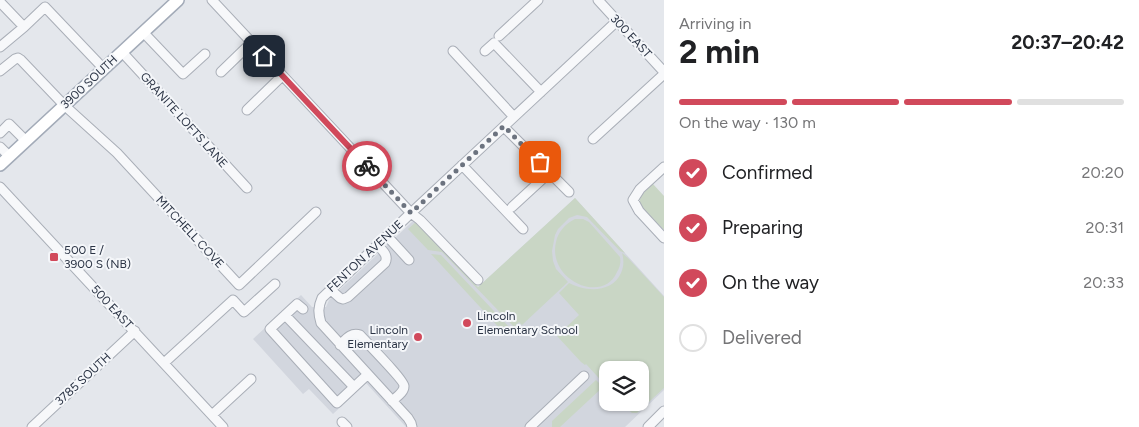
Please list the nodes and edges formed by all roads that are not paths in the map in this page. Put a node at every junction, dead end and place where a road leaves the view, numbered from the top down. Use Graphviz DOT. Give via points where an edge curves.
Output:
graph roads {
  1 [pos="178,0"];
  2 [pos="212,0"];
  3 [pos="538,0"];
  4 [pos="598,0"];
  5 [pos="0,2"];
  6 [pos="617,21"];
  7 [pos="24,27"];
  8 [pos="143,32"];
  9 [pos="499,36"];
  10 [pos="251,43"];
  11 [pos="0,48"];
  12 [pos="453,51"];
  13 [pos="122,52"];
  14 [pos="485,52"];
  15 [pos="206,54"];
  16 [pos="104,69"];
  17 [pos="0,71"];
  18 [pos="221,72"];
  19 [pos="664,73"];
  20 [pos="282,76"];
  21 [pos="541,92"];
  22 [pos="64,105"];
  23 [pos="247,110"];
  24 [pos="514,117"];
  25 [pos="504,126"];
  26 [pos="0,133"];
  27 [pos="593,139"];
  28 [pos="26,141"];
  29 [pos="0,147"];
  30 [pos="9,156"];
  31 [pos="0,165"];
  32 [pos="462,165"];
  33 [pos="664,167"];
  34 [pos="550,172"];
  35 [pos="0,187"];
  36 [pos="247,188"];
  37 [pos="569,192"];
  38 [pos="512,207"];
  39 [pos="316,212"];
  40 [pos="411,213"];
  41 [pos="523,230"];
  42 [pos="387,236"];
  43 [pos="664,238"];
  44 [pos="378,245"];
  45 [pos="409,260"];
  46 [pos="478,280"];
  47 [pos="275,284"];
  48 [pos="330,289"];
  49 [pos="303,309"];
  50 [pos="285,315"];
  51 [pos="135,332"];
  52 [pos="340,345"];
  53 [pos="164,363"];
  54 [pos="367,375"];
  55 [pos="584,376"];
  56 [pos="251,379"];
  57 [pos="354,387"];
  58 [pos="392,401"];
  59 [pos="664,412"];
  60 [pos="212,415"];
  61 [pos="536,425"];
  62 [pos="32,427"];
  63 [pos="223,427"];
  64 [pos="412,427"];
  65 [pos="648,427"];
  1 -- 8 [label="main road, 3900 SOUTH"];
  2 -- 10 [label="street"];
  3 -- 9 [label="street"];
  4 -- 6 [label="street, 300 EAST"];
  5 -- 7 [label="street"];
  6 -- 19 [label="street, 300 EAST"];
  6 -- 21 [label="street, FENTON AVENUE"];
  7 -- 11 [label="street"];
  7 -- 16 [label="street" via="45,7"];
  8 -- 13 [label="main road, 3900 SOUTH"];
  8 -- 15 [label="street" via="183,74"];
  10 -- 18 [label="street"];
  10 -- 20 [label="street"];
  12 -- 24 [label="street"];
  13 -- 16 [label="main road, 3900 SOUTH"];
  13 -- 36 [label="street, GRANITE LOFTS LANE"];
  14 -- 21 [label="street" via="494,43"];
  16 -- 22 [label="main road, 3900 SOUTH"];
  17 -- 22 [label="street" via="18,58"];
  19 -- 27 [label="street"];
  20 -- 23 [label="street"];
  20 -- 40 [label="street"];
  21 -- 24 [label="street, FENTON AVENUE"];
  22 -- 28 [label="main road, 3900 SOUTH"];
  22 -- 39 [label="street, MITCHELL COVE" via="117,152 239,285"];
  24 -- 25 [label="street, FENTON AVENUE"];
  25 -- 32 [label="street, FENTON AVENUE"];
  25 -- 34 [label="street"];
  26 -- 28 [label="street" via="9,124"];
  28 -- 30 [label="main road, 3900 SOUTH"];
  29 -- 30 [label="street"];
  30 -- 31 [label="main road, 3900 SOUTH"];
  32 -- 40 [label="street, FENTON AVENUE"];
  32 -- 41 [label="street"];
  33 -- 43 [label="street" via="632,200"];
  34 -- 37 [label="street"];
  34 -- 38 [label="street"];
  35 -- 51 [label="street, 500 EAST"];
  40 -- 42 [label="street, FENTON AVENUE"];
  40 -- 46 [label="street"];
  42 -- 44 [label="street, FENTON AVENUE"];
  42 -- 45 [label="street"];
  44 -- 48 [label="street, FENTON AVENUE"];
  44 -- 48 [label="street" via="387,260 348,297 340,298"];
  47 -- 53 [label="street" via="244,312 233,300"];
  48 -- 52 [label="street, FENTON AVENUE" via="322,298 318,313 321,323"];
  49 -- 50 [label="street" via="298,304"];
  50 -- 57 [label="street"];
  50 -- 57 [label="street" via="270,329 337,402"];
  51 -- 53 [label="street, 500 EAST"];
  51 -- 62 [label="street, 3785 SOUTH"];
  52 -- 54 [label="street, FENTON AVENUE"];
  52 -- 58 [label="street" via="351,335 360,335 403,382 403,390"];
  53 -- 60 [label="street, 500 EAST"];
  54 -- 57 [label="street"];
  54 -- 58 [label="street, FENTON AVENUE"];
  55 -- 61 [label="street"];
  56 -- 60 [label="street"];
  58 -- 64 [label="street, FENTON AVENUE"];
  59 -- 65 [label="street"];
  60 -- 63 [label="street, 500 EAST"];
}
